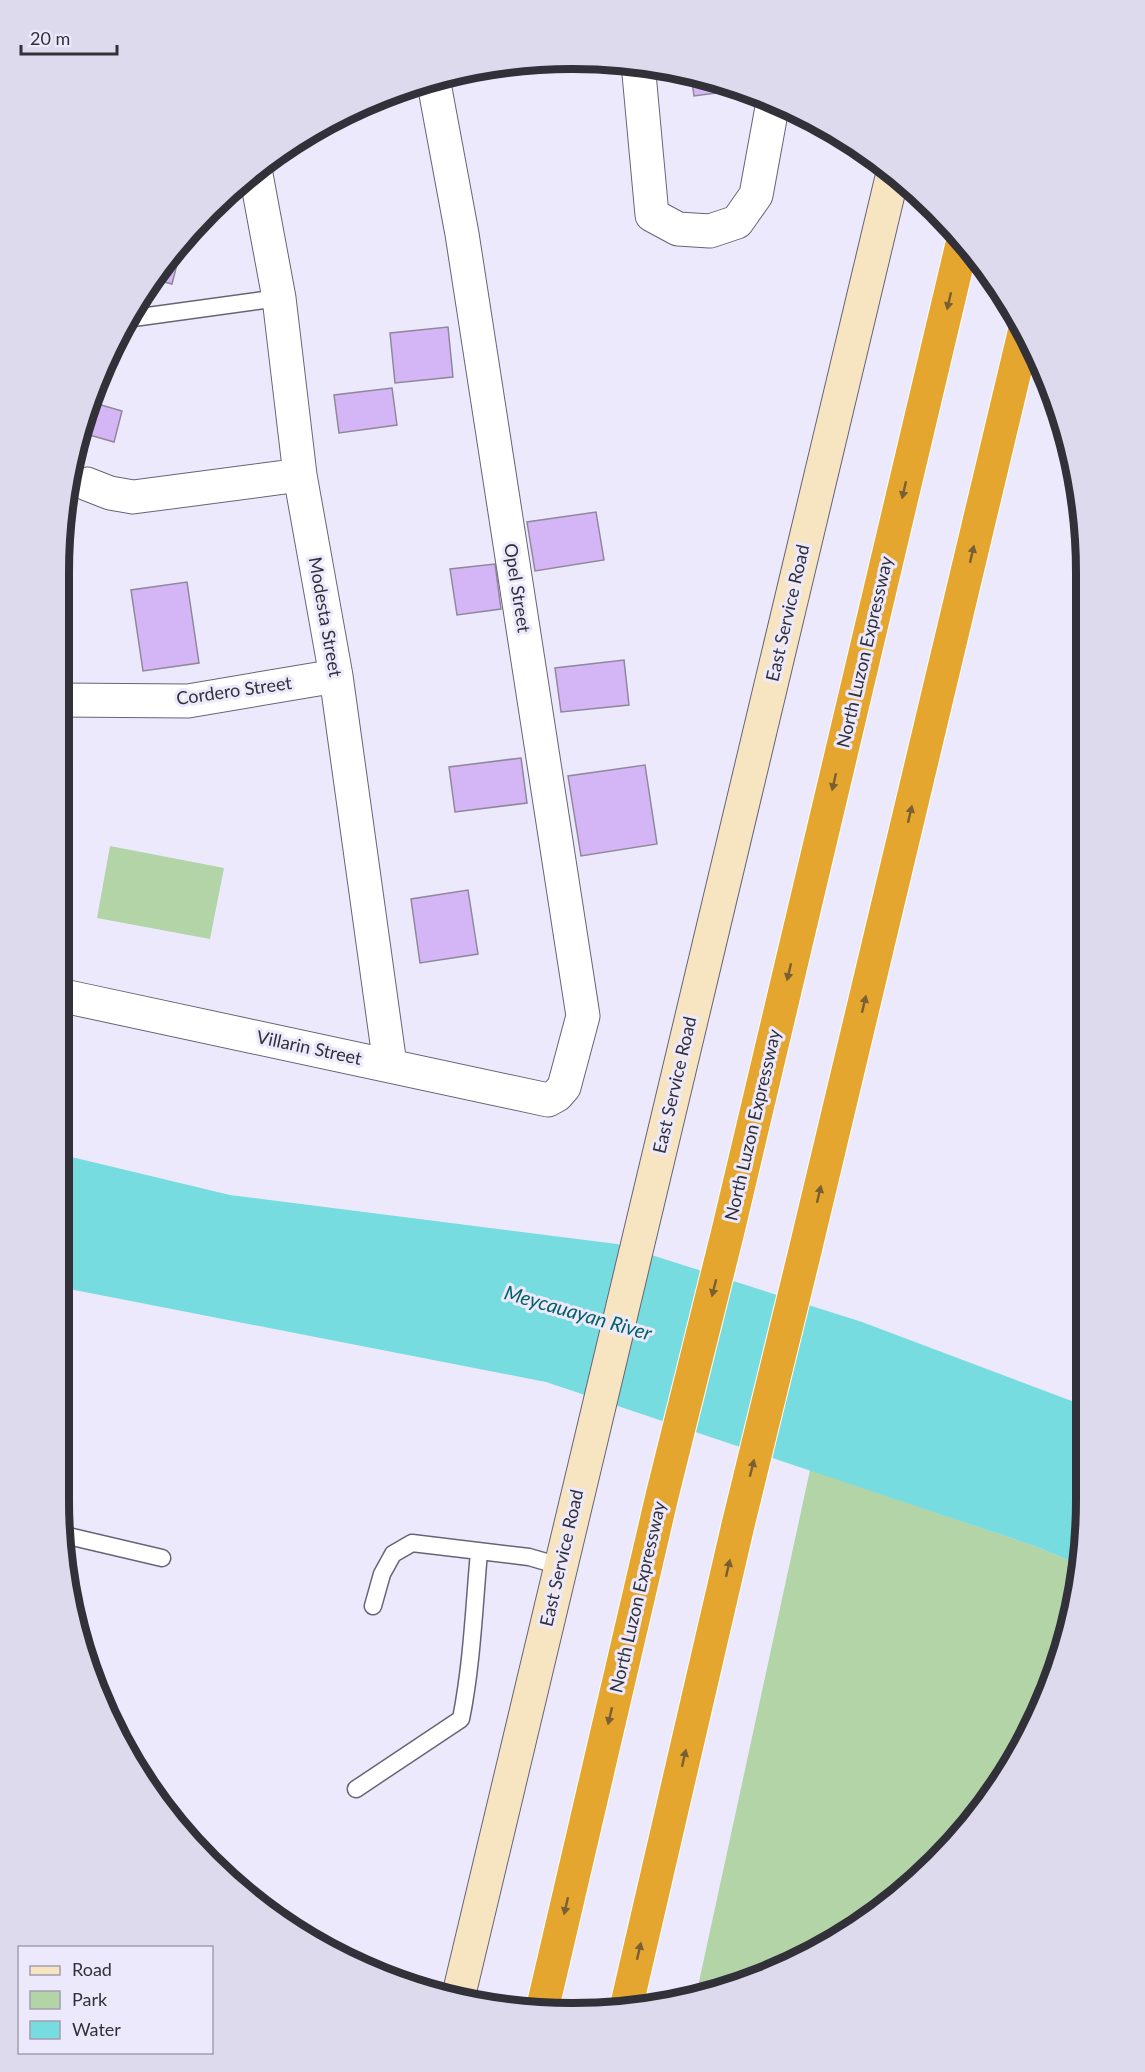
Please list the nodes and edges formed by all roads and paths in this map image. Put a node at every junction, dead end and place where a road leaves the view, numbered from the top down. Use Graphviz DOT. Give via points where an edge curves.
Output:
graph roads {
  1 [pos="639,73"];
  2 [pos="435,88"];
  3 [pos="772,110"];
  4 [pos="257,180"];
  5 [pos="891,183"];
  6 [pos="960,252"];
  7 [pos="279,298"];
  8 [pos="138,317"];
  9 [pos="1021,345"];
  10 [pos="300,476"];
  11 [pos="87,484"];
  12 [pos="336,676"];
  13 [pos="69,700"];
  14 [pos="69,997"];
  15 [pos="390,1065"];
  16 [pos="558,1095"];
  17 [pos="70,1537"];
  18 [pos="479,1552"];
  19 [pos="162,1558"];
  20 [pos="560,1566"];
  21 [pos="374,1606"];
  22 [pos="356,1789"];
  23 [pos="460,1990"];
  24 [pos="628,2000"];
  25 [pos="544,2002"];
  1 -- 3 [label="street" via="652,215 678,229 710,231 736,222 756,195"];
  2 -- 16 [label="street, Opel Street" via="462,234 583,1016 564,1087"];
  4 -- 7 [label="street, Modesta Street"];
  5 -- 20 [label="street, East Service Road"];
  6 -- 25 [label="highway, North Luzon Expressway, one-way"];
  7 -- 8 [label="lane"];
  7 -- 10 [label="street, Modesta Street"];
  24 -- 9 [label="highway, one-way"];
  10 -- 11 [label="street" via="133,497"];
  10 -- 12 [label="street, Modesta Street"];
  12 -- 13 [label="street, Cordero Street" via="188,701"];
  12 -- 15 [label="street, Modesta Street"];
  14 -- 15 [label="street, Villarin Street"];
  15 -- 16 [label="street, Villarin Street" via="548,1100"];
  17 -- 19 [label="lane"];
  18 -- 20 [label="lane" via="529,1557"];
  18 -- 21 [label="lane" via="412,1543 393,1554 382,1574"];
  18 -- 22 [label="lane" via="468,1683 461,1719"];
  20 -- 23 [label="street, East Service Road"];
}
